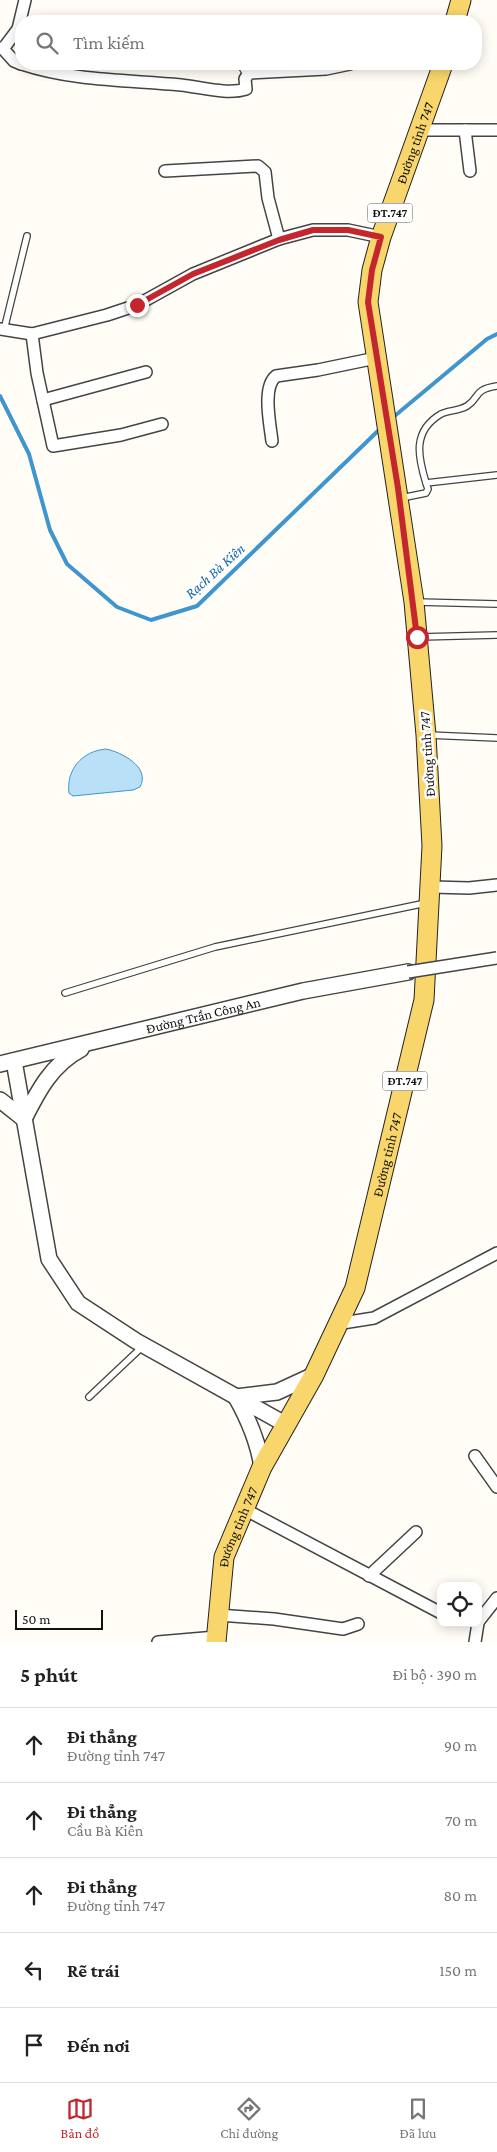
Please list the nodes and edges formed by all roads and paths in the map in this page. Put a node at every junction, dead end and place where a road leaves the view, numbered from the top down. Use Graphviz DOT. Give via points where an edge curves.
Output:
graph roads {
  1 [pos="25,0"];
  2 [pos="461,0"];
  3 [pos="22,15"];
  4 [pos="457,15"];
  5 [pos="15,41"];
  6 [pos="1,49"];
  7 [pos="15,61"];
  8 [pos="40,70"];
  9 [pos="244,70"];
  10 [pos="307,70"];
  11 [pos="441,70"];
  12 [pos="247,76"];
  13 [pos="420,130"];
  14 [pos="465,130"];
  15 [pos="493,130"];
  16 [pos="497,141"];
  17 [pos="165,171"];
  18 [pos="470,171"];
  19 [pos="27,236"];
  20 [pos="381,237"];
  21 [pos="279,240"];
  22 [pos="2,330"];
  23 [pos="32,334"];
  24 [pos="377,363"];
  25 [pos="146,372"];
  26 [pos="497,386"];
  27 [pos="43,400"];
  28 [pos="162,424"];
  29 [pos="272,441"];
  30 [pos="497,475"];
  31 [pos="426,482"];
  32 [pos="399,493"];
  33 [pos="414,602"];
  34 [pos="497,604"];
  35 [pos="497,635"];
  36 [pos="417,637"];
  37 [pos="426,735"];
  38 [pos="497,738"];
  39 [pos="497,885"];
  40 [pos="431,895"];
  41 [pos="497,958"];
  42 [pos="408,972"];
  43 [pos="65,993"];
  44 [pos="95,1041"];
  45 [pos="7,1063"];
  46 [pos="0,1100"];
  47 [pos="24,1120"];
  48 [pos="497,1253"];
  49 [pos="336,1324"];
  50 [pos="144,1346"];
  51 [pos="314,1375"];
  52 [pos="89,1397"];
  53 [pos="236,1397"];
  54 [pos="286,1424"];
  55 [pos="476,1456"];
  56 [pos="262,1467"];
  57 [pos="497,1487"];
  58 [pos="244,1509"];
  59 [pos="416,1532"];
  60 [pos="369,1576"];
  61 [pos="497,1598"];
  62 [pos="437,1611"];
  63 [pos="218,1616"];
  64 [pos="482,1618"];
  65 [pos="358,1624"];
  66 [pos="477,1627"];
  67 [pos="216,1639"];
  68 [pos="158,1642"];
  69 [pos="475,1642"];
  1 -- 3 [label="street"];
  2 -- 4 [label="main road"];
  5 -- 6 [label="street"];
  6 -- 7 [label="street"];
  8 -- 12 [label="street" via="124,82 227,90 246,89"];
  9 -- 12 [label="lane"];
  10 -- 12 [label="street" via="249,73"];
  11 -- 13 [label="main road, Đường tỉnh 747 / ĐT.747"];
  13 -- 14 [label="street"];
  13 -- 20 [label="main road, Đường tỉnh 747 / ĐT.747"];
  14 -- 15 [label="street"];
  14 -- 18 [label="street"];
  15 -- 16 [label="street"];
  17 -- 21 [label="street" via="258,166 265,172"];
  19 -- 22 [label="lane"];
  20 -- 21 [label="street" via="348,230 313,230"];
  20 -- 24 [label="main road, Đường tỉnh 747 / ĐT.747" via="368,302"];
  21 -- 23 [label="street" via="181,280 137,305"];
  22 -- 23 [label="street"];
  23 -- 27 [label="street"];
  24 -- 29 [label="street" via="276,376 270,380"];
  24 -- 32 [label="main road, ĐT.747"];
  25 -- 27 [label="street"];
  26 -- 31 [label="lane" via="481,390 468,406 439,415 430,424 418,447"];
  27 -- 28 [label="street" via="52,442 58,447"];
  30 -- 31 [label="lane"];
  31 -- 32 [label="lane" via="426,493"];
  32 -- 33 [label="main road, Đường tỉnh 747 / ĐT.747"];
  33 -- 34 [label="lane"];
  33 -- 36 [label="main road, Đường tỉnh 747 / ĐT.747"];
  35 -- 36 [label="lane"];
  36 -- 37 [label="main road, Đường tỉnh 747 / ĐT.747"];
  37 -- 38 [label="lane"];
  37 -- 40 [label="main road, Đường tỉnh 747 / ĐT.747" via="432,846"];
  39 -- 40 [label="street"];
  40 -- 43 [label="lane" via="221,945"];
  40 -- 49 [label="main road, Đường tỉnh 747 / ĐT.747" via="424,1000 355,1288"];
  41 -- 42 [label="street, bridge"];
  42 -- 44 [label="street, Đường Trần Công An" via="303,991"];
  44 -- 45 [label="street, Đường Trần Công An"];
  44 -- 47 [label="street" via="54,1068"];
  45 -- 47 [label="street"];
  46 -- 47 [label="street"];
  47 -- 50 [label="street" via="49,1259 78,1302"];
  48 -- 49 [label="street" via="374,1318"];
  49 -- 51 [label="main road, Đường tỉnh 747 / ĐT.747"];
  50 -- 52 [label="lane"];
  50 -- 53 [label="street"];
  51 -- 53 [label="street" via="277,1392"];
  51 -- 54 [label="main road, Đường tỉnh 747 / ĐT.747"];
  53 -- 54 [label="street"];
  53 -- 56 [label="street" via="258,1444"];
  54 -- 56 [label="main road, Đường tỉnh 747 / ĐT.747"];
  55 -- 57 [label="street"];
  56 -- 58 [label="main road, Đường tỉnh 747 / ĐT.747"];
  58 -- 60 [label="street"];
  58 -- 63 [label="main road, Đường tỉnh 747 / ĐT.747" via="224,1557"];
  59 -- 60 [label="street"];
  60 -- 62 [label="street"];
  61 -- 64 [label="street"];
  63 -- 65 [label="street" via="274,1619 343,1629"];
  63 -- 67 [label="main road, Đường tỉnh 747 / ĐT.747"];
  66 -- 69 [label="street"];
  67 -- 68 [label="street"];
}
